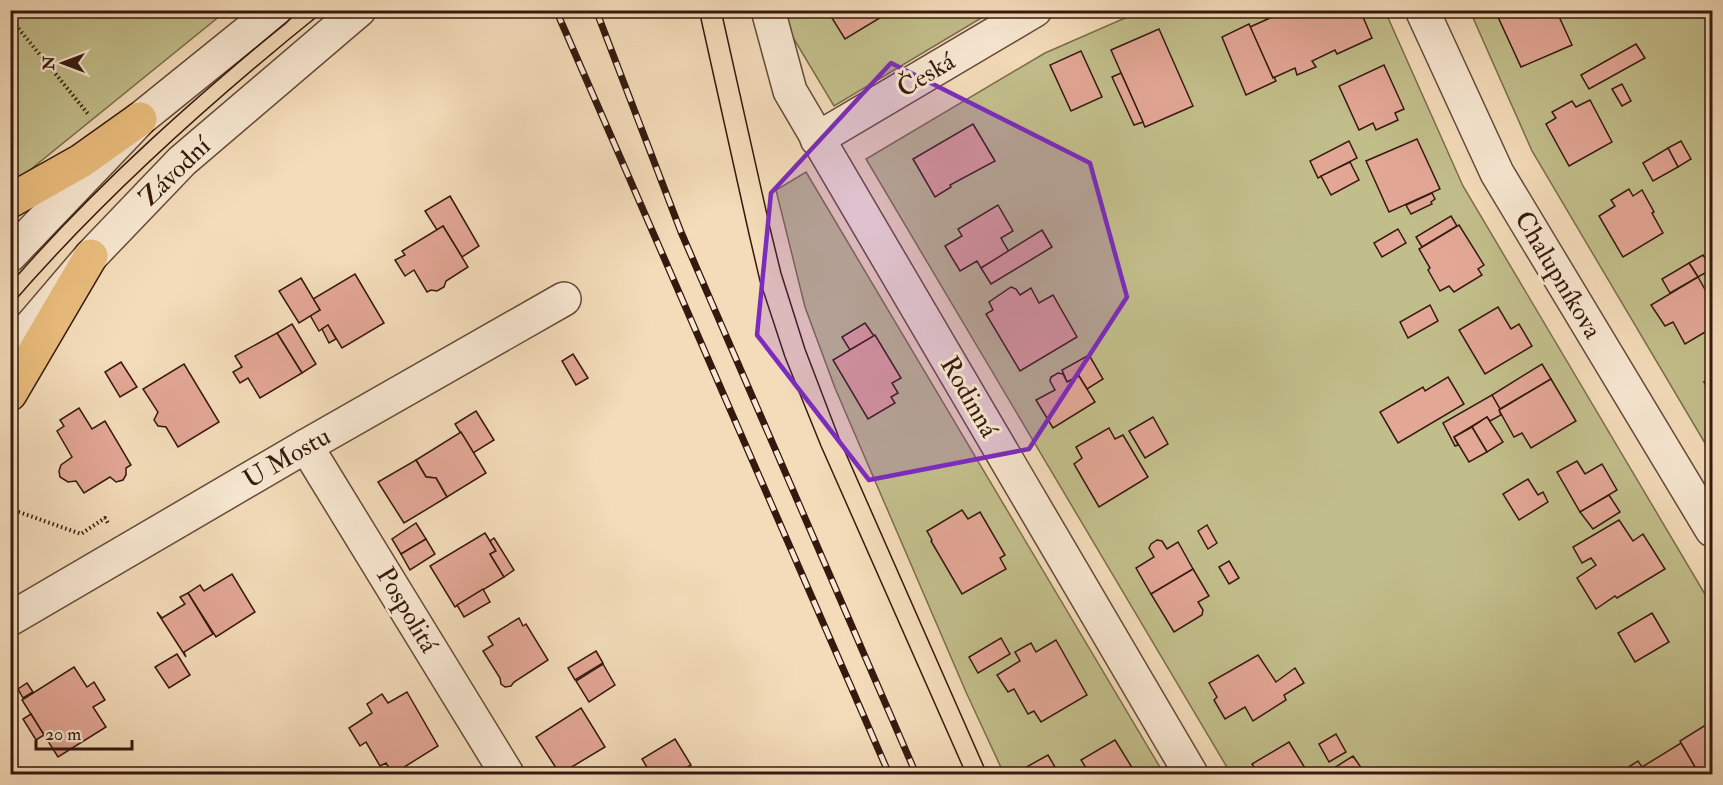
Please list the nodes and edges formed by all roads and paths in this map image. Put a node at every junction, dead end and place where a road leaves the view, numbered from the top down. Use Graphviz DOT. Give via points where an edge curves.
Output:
graph roads {
  1 [pos="275,10"];
  2 [pos="358,10"];
  3 [pos="768,10"];
  4 [pos="1035,10"];
  5 [pos="1422,10"];
  6 [pos="10,18"];
  7 [pos="87,113"];
  8 [pos="140,119"];
  9 [pos="817,139"];
  10 [pos="10,201"];
  11 [pos="10,255"];
  12 [pos="91,256"];
  13 [pos="564,299"];
  14 [pos="10,351"];
  15 [pos="10,394"];
  16 [pos="306,446"];
  17 [pos="10,509"];
  18 [pos="1713,530"];
  19 [pos="124,553"];
  20 [pos="10,619"];
  21 [pos="507,774"];
  22 [pos="1191,774"];
  1 -- 8 [label="street"];
  2 -- 12 [label="street, Závodní" via="182,161"];
  3 -- 9 [label="street, Rodinná" via="790,91"];
  4 -- 9 [label="street, Česká"];
  5 -- 18 [label="street, Chalupníkova" via="1497,173"];
  6 -- 7 [label="path"];
  8 -- 10 [label="highway" via="81,161"];
  8 -- 11 [label="street"];
  9 -- 22 [label="street, Rodinná"];
  12 -- 14 [label="street, Závodní"];
  12 -- 15 [label="highway"];
  13 -- 16 [label="street, U Mostu"];
  16 -- 19 [label="street, U Mostu"];
  16 -- 21 [label="street, Pospolitá"];
  17 -- 19 [label="path" via="81,534 105,518"];
  19 -- 20 [label="street, U Mostu"];
}
